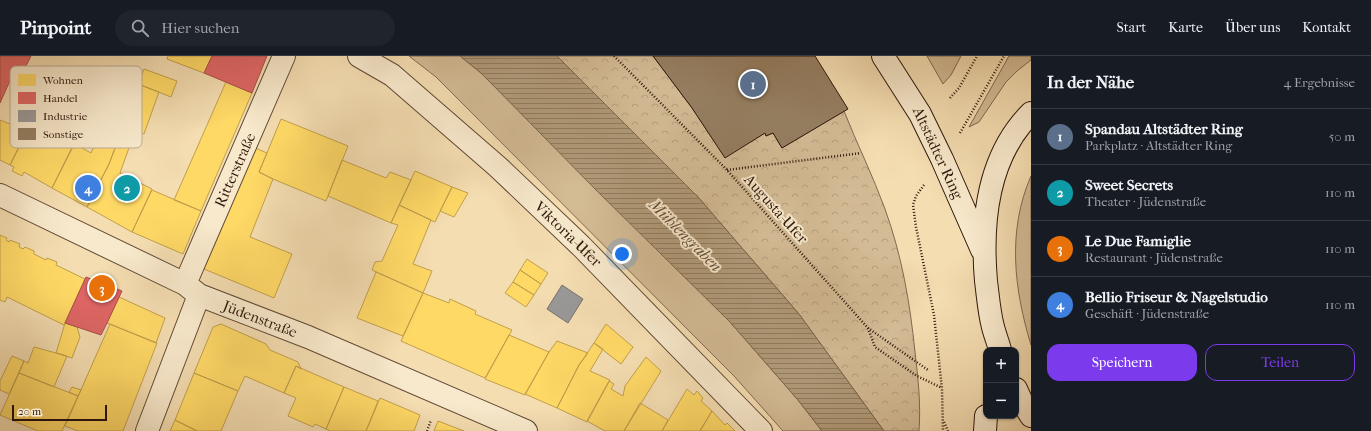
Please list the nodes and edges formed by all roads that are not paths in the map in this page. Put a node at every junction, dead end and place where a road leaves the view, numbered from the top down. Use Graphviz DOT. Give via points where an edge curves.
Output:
graph roads {
  1 [pos="284,56"];
  2 [pos="359,56"];
  3 [pos="883,56"];
  4 [pos="1031,113"];
  5 [pos="0,195"];
  6 [pos="984,255"];
  7 [pos="192,290"];
  8 [pos="992,326"];
  9 [pos="991,347"];
  10 [pos="999,347"];
  11 [pos="1019,396"];
  12 [pos="1031,416"];
  13 [pos="986,419"];
  14 [pos="147,431"];
  15 [pos="526,431"];
  16 [pos="761,431"];
  17 [pos="986,431"];
  1 -- 7 [label="street, Ritterstraße"];
  2 -- 16 [label="street, Viktoria-Ufer" via="392,75 498,167 587,251"];
  3 -- 6 [label="street, Altstädter Ring" via="920,114"];
  4 -- 6 [label="street" via="1007,145 991,186"];
  5 -- 7 [label="street, Jüdenstraße"];
  6 -- 8 [label="street"];
  7 -- 14 [label="street, Ritterstraße"];
  7 -- 15 [label="street, Jüdenstraße"];
  8 -- 9 [label="street"];
  8 -- 10 [label="street"];
  11 -- 12 [label="street"];
  13 -- 17 [label="street"];
}
